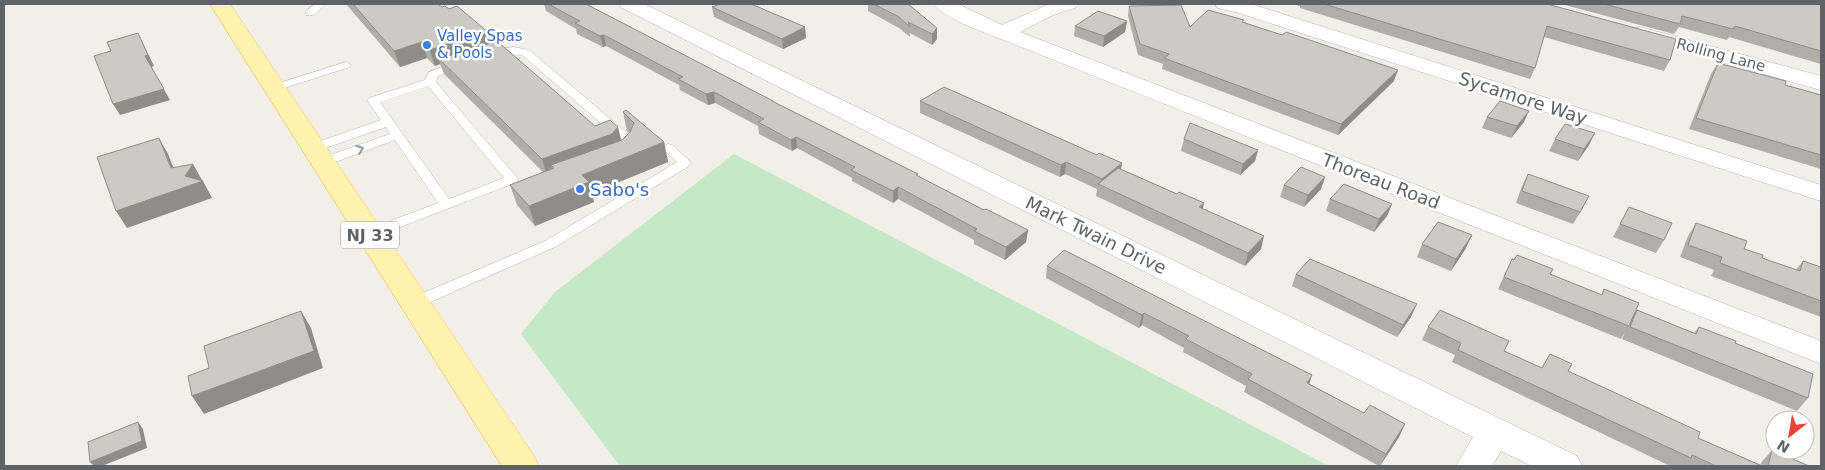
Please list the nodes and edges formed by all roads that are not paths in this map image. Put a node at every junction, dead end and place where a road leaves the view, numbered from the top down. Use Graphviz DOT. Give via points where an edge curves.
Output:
graph roads {
  1 [pos="220,4"];
  2 [pos="320,4"];
  3 [pos="628,4"];
  4 [pos="944,4"];
  5 [pos="1068,4"];
  6 [pos="1225,4"];
  7 [pos="310,13"];
  8 [pos="1620,28"];
  9 [pos="1003,33"];
  10 [pos="346,65"];
  11 [pos="430,82"];
  12 [pos="1821,83"];
  13 [pos="274,88"];
  14 [pos="388,122"];
  15 [pos="398,135"];
  16 [pos="668,148"];
  17 [pos="318,155"];
  18 [pos="612,158"];
  19 [pos="512,179"];
  20 [pos="525,184"];
  21 [pos="1821,193"];
  22 [pos="446,203"];
  23 [pos="369,234"];
  24 [pos="414,303"];
  25 [pos="1821,352"];
  26 [pos="1494,432"];
  27 [pos="521,466"];
  28 [pos="1474,466"];
  29 [pos="1564,466"];
  1 -- 13 [label="main road, NJ 33"];
  2 -- 7 [label="lane"];
  3 -- 26 [label="street, Mark Twain Drive"];
  4 -- 9 [label="street, Thoreau Road"];
  5 -- 9 [label="street" via="1046,11"];
  6 -- 21 [label="street, Sycamore Way"];
  8 -- 12 [label="street, Rolling Lane"];
  9 -- 25 [label="street, Thoreau Road"];
  10 -- 13 [label="lane"];
  11 -- 14 [label="lane" via="373,100"];
  11 -- 18 [label="lane" via="438,71 498,51 525,52 630,142 627,150"];
  11 -- 19 [label="lane"];
  13 -- 17 [label="main road, NJ 33"];
  14 -- 15 [label="lane"];
  14 -- 17 [label="lane"];
  17 -- 15 [label="lane, one-way"];
  15 -- 22 [label="lane"];
  16 -- 24 [label="lane" via="685,163 550,244"];
  17 -- 23 [label="main road, NJ 33"];
  19 -- 20 [label="lane"];
  19 -- 22 [label="lane"];
  22 -- 23 [label="lane"];
  23 -- 24 [label="main road, NJ 33"];
  24 -- 27 [label="main road, NJ 33"];
  26 -- 28 [label="street"];
  26 -- 29 [label="street, Mark Twain Drive"];
}
